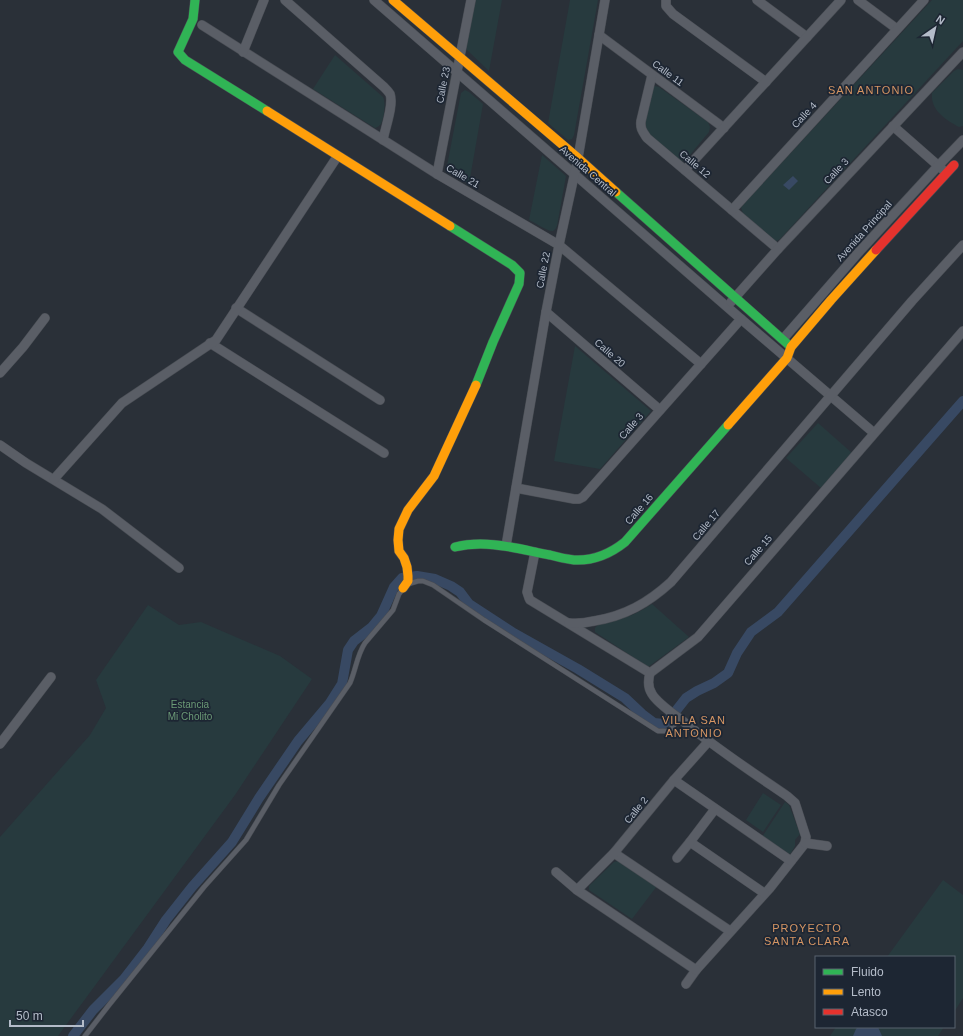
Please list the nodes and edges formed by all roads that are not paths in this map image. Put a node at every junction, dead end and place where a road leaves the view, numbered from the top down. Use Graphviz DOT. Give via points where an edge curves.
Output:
graph roads {
  1 [pos="195,0"];
  2 [pos="264,0"];
  3 [pos="285,0"];
  4 [pos="374,0"];
  5 [pos="393,0"];
  6 [pos="470,0"];
  7 [pos="605,0"];
  8 [pos="666,0"];
  9 [pos="757,0"];
  10 [pos="841,0"];
  11 [pos="858,0"];
  12 [pos="924,0"];
  13 [pos="202,25"];
  14 [pos="897,30"];
  15 [pos="598,35"];
  16 [pos="807,37"];
  17 [pos="243,52"];
  18 [pos="963,52"];
  19 [pos="460,58"];
  20 [pos="457,72"];
  21 [pos="652,75"];
  22 [pos="766,82"];
  23 [pos="893,126"];
  24 [pos="724,128"];
  25 [pos="382,140"];
  26 [pos="963,140"];
  27 [pos="337,157"];
  28 [pos="578,158"];
  29 [pos="954,165"];
  30 [pos="938,166"];
  31 [pos="685,170"];
  32 [pos="946,173"];
  33 [pos="437,174"];
  34 [pos="574,174"];
  35 [pos="732,210"];
  36 [pos="559,245"];
  37 [pos="963,245"];
  38 [pos="778,249"];
  39 [pos="735,298"];
  40 [pos="727,307"];
  41 [pos="236,308"];
  42 [pos="546,312"];
  43 [pos="45,318"];
  44 [pos="741,319"];
  45 [pos="963,331"];
  46 [pos="783,340"];
  47 [pos="210,343"];
  48 [pos="791,347"];
  49 [pos="787,358"];
  50 [pos="701,364"];
  51 [pos="0,373"];
  52 [pos="831,395"];
  53 [pos="380,400"];
  54 [pos="660,410"];
  55 [pos="874,433"];
  56 [pos="0,445"];
  57 [pos="384,453"];
  58 [pos="54,479"];
  59 [pos="516,488"];
  60 [pos="506,546"];
  61 [pos="455,547"];
  62 [pos="535,552"];
  63 [pos="179,568"];
  64 [pos="406,581"];
  65 [pos="568,623"];
  66 [pos="650,673"];
  67 [pos="51,677"];
  68 [pos="676,716"];
  69 [pos="708,742"];
  70 [pos="0,744"];
  71 [pos="674,780"];
  72 [pos="715,809"];
  73 [pos="690,842"];
  74 [pos="805,842"];
  75 [pos="827,846"];
  76 [pos="614,853"];
  77 [pos="677,858"];
  78 [pos="791,861"];
  79 [pos="556,872"];
  80 [pos="577,890"];
  81 [pos="764,893"];
  82 [pos="730,931"];
  83 [pos="696,970"];
  84 [pos="686,984"];
  85 [pos="85,1036"];
  1 -- 27 [label="street" via="193,19 178,52 185,60"];
  2 -- 17 [label="street"];
  3 -- 25 [label="street" via="388,91 391,105"];
  4 -- 20 [label="street, Avenida Central"];
  5 -- 19 [label="street, Avenida Central"];
  6 -- 19 [label="street, Calle 23"];
  7 -- 15 [label="street, Calle 22"];
  8 -- 22 [label="street" via="666,6 673,14"];
  9 -- 16 [label="street"];
  10 -- 16 [label="street"];
  11 -- 14 [label="street"];
  12 -- 14 [label="street, Calle 4"];
  13 -- 17 [label="street, Calle 21"];
  14 -- 35 [label="street, Calle 4"];
  15 -- 21 [label="street, Calle 11"];
  15 -- 28 [label="street, Calle 22"];
  16 -- 22 [label="street"];
  17 -- 25 [label="street, Calle 21"];
  18 -- 23 [label="street, Calle 3"];
  19 -- 20 [label="street, Calle 23"];
  19 -- 28 [label="street, Avenida Central"];
  20 -- 33 [label="street, Calle 23"];
  20 -- 34 [label="street, Avenida Central"];
  21 -- 24 [label="street, Calle 11"];
  21 -- 31 [label="street, Calle 12" via="641,121 642,130 647,138"];
  22 -- 24 [label="street"];
  23 -- 30 [label="street"];
  23 -- 38 [label="street, Calle 3"];
  24 -- 31 [label="street"];
  25 -- 33 [label="street, Calle 21"];
  26 -- 30 [label="street, Avenida Principal"];
  27 -- 41 [label="street"];
  27 -- 64 [label="street" via="520,273 519,284 463,415 434,476 408,510 399,529 399,551 406,563"];
  28 -- 34 [label="street, Calle 22"];
  28 -- 39 [label="street, Avenida Central"];
  29 -- 32 [label="street"];
  30 -- 32 [label="street"];
  30 -- 46 [label="street, Avenida Principal"];
  31 -- 35 [label="street, Calle 12"];
  32 -- 48 [label="street"];
  33 -- 36 [label="street, Calle 21"];
  34 -- 36 [label="street, Calle 22"];
  34 -- 40 [label="street, Avenida Central"];
  35 -- 38 [label="street, Calle 12"];
  36 -- 42 [label="street, Calle 22"];
  36 -- 50 [label="street, Calle 21"];
  37 -- 52 [label="street, Calle 17"];
  38 -- 39 [label="street, Calle 3"];
  39 -- 40 [label="street, Calle 3"];
  39 -- 46 [label="street, Avenida Central"];
  40 -- 44 [label="street, Avenida Central"];
  41 -- 47 [label="street" via="216,340"];
  41 -- 53 [label="street"];
  42 -- 54 [label="street, Calle 20"];
  42 -- 59 [label="street, Calle 22"];
  43 -- 51 [label="street"];
  44 -- 49 [label="street, Avenida Central"];
  44 -- 50 [label="street, Calle 3"];
  45 -- 55 [label="street, Calle 15"];
  46 -- 48 [label="street, Avenida Central"];
  47 -- 57 [label="street"];
  47 -- 58 [label="street" via="122,403"];
  48 -- 49 [label="street"];
  49 -- 52 [label="street"];
  49 -- 62 [label="street, Calle 16" via="616,550 606,556 587,560 572,560"];
  50 -- 54 [label="street, Calle 3"];
  52 -- 55 [label="street"];
  52 -- 65 [label="street, Calle 17" via="665,588 646,603 616,616 583,623"];
  54 -- 59 [label="street, Calle 3" via="579,500"];
  55 -- 66 [label="street, Calle 15" via="698,637"];
  56 -- 58 [label="street"];
  58 -- 63 [label="street" via="102,509"];
  59 -- 60 [label="street, Calle 22"];
  60 -- 61 [label="street, Calle 16" via="474,543"];
  60 -- 62 [label="street, Calle 16"];
  62 -- 65 [label="street" via="527,592 529,598"];
  64 -- 68 [label="lane" via="428,582 658,731 669,731"];
  64 -- 85 [label="lane" via="393,610 361,649 350,683 279,784 246,840 204,887"];
  65 -- 66 [label="street"];
  66 -- 68 [label="street" via="648,681 652,693"];
  67 -- 70 [label="street"];
  68 -- 69 [label="street"];
  69 -- 71 [label="street, Calle 2"];
  69 -- 74 [label="street" via="794,803 806,837"];
  71 -- 72 [label="street"];
  71 -- 76 [label="street, Calle 2"];
  72 -- 73 [label="street"];
  72 -- 78 [label="street"];
  73 -- 77 [label="street"];
  73 -- 81 [label="street"];
  74 -- 75 [label="street"];
  74 -- 78 [label="street"];
  76 -- 80 [label="street, Calle 2"];
  76 -- 82 [label="street"];
  78 -- 81 [label="street"];
  79 -- 80 [label="street"];
  80 -- 83 [label="street"];
  81 -- 82 [label="street"];
  82 -- 83 [label="street"];
  83 -- 84 [label="street"];
}
